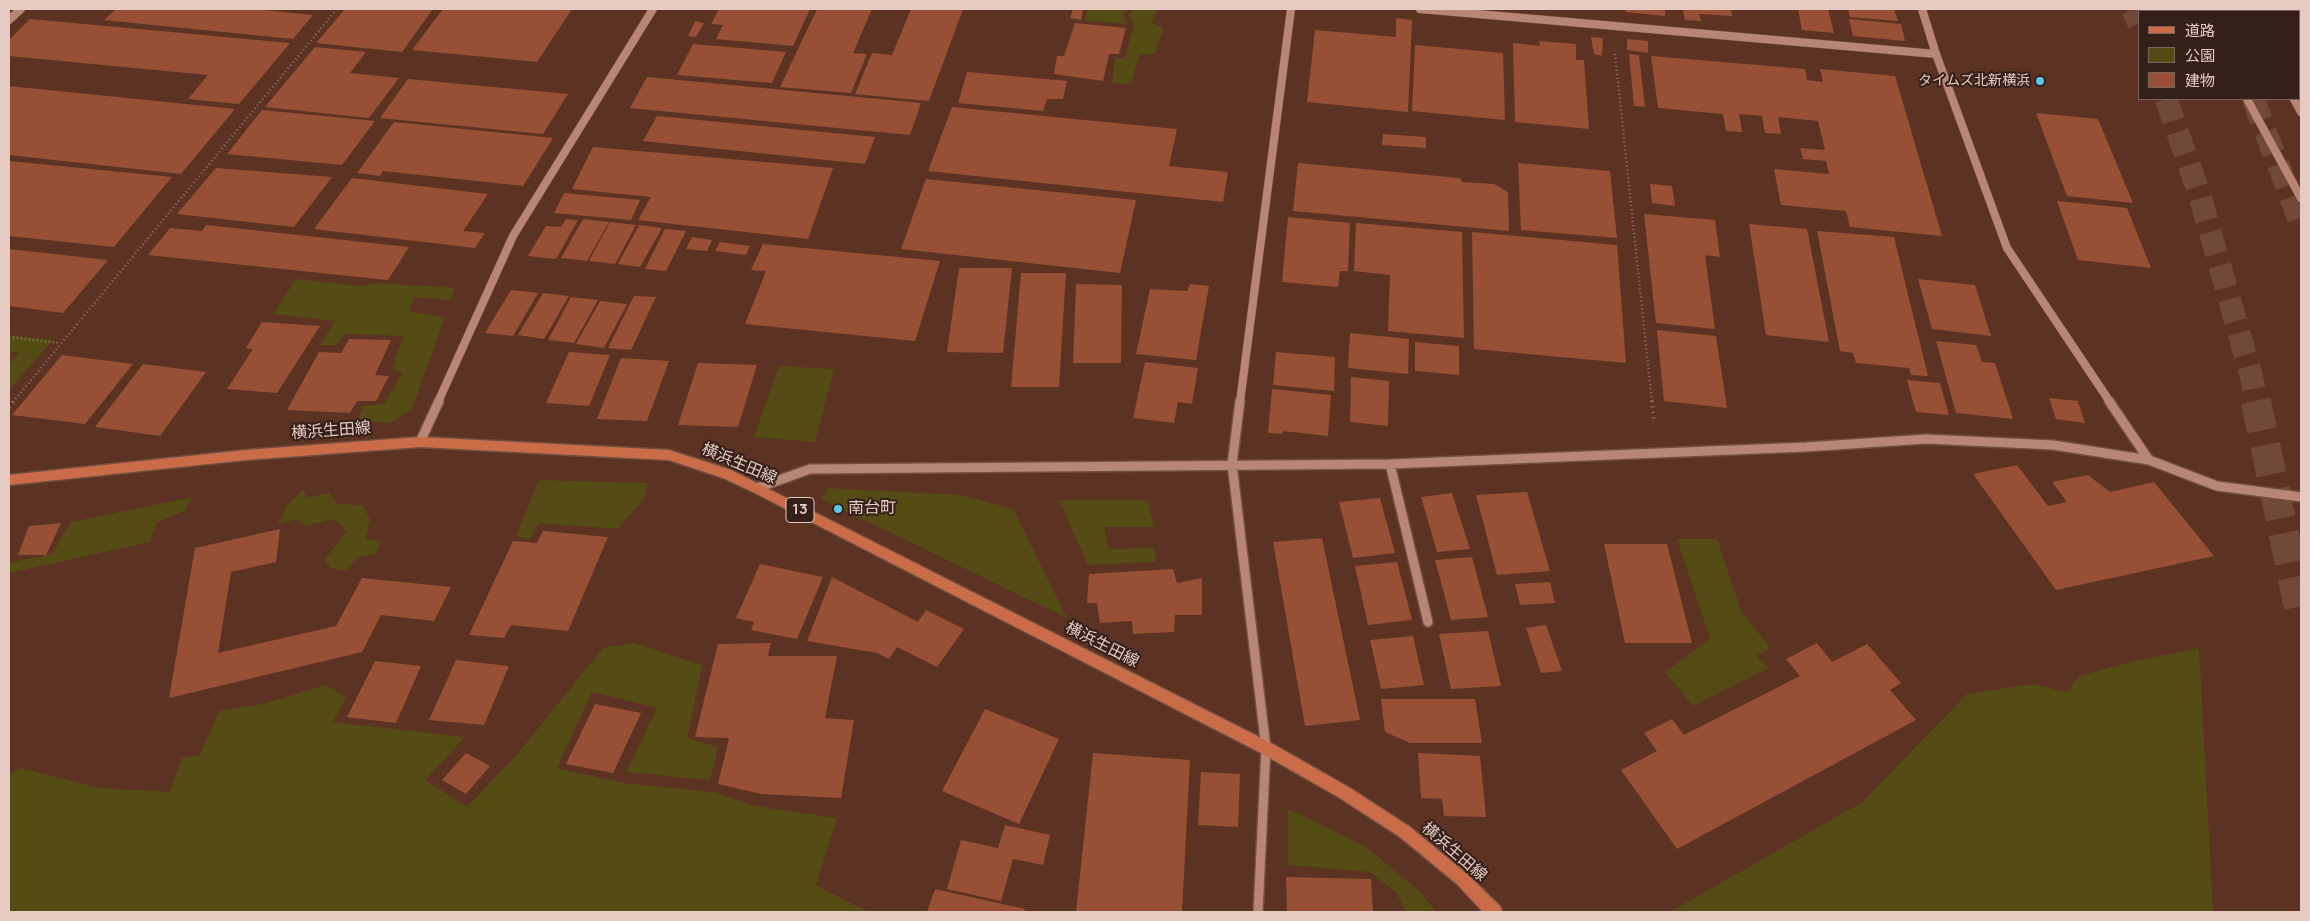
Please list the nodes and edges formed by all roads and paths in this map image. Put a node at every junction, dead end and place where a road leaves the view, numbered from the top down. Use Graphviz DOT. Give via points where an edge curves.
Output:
graph roads {
  1 [pos="21,9"];
  2 [pos="337,9"];
  3 [pos="654,9"];
  4 [pos="1290,9"];
  5 [pos="1420,9"];
  6 [pos="1922,9"];
  7 [pos="9,20"];
  8 [pos="1612,26"];
  9 [pos="1936,54"];
  10 [pos="2248,100"];
  11 [pos="2295,100"];
  12 [pos="2301,112"];
  13 [pos="2301,198"];
  14 [pos="9,337"];
  15 [pos="60,343"];
  16 [pos="9,407"];
  17 [pos="1655,431"];
  18 [pos="420,442"];
  19 [pos="2148,460"];
  20 [pos="1232,464"];
  21 [pos="1390,464"];
  22 [pos="9,480"];
  23 [pos="757,488"];
  24 [pos="2301,497"];
  25 [pos="1428,622"];
  26 [pos="1266,748"];
  27 [pos="1258,912"];
  28 [pos="1494,912"];
  1 -- 7 [label="street"];
  2 -- 15 [label="path"];
  3 -- 18 [label="street" via="513,236"];
  4 -- 20 [label="street"];
  5 -- 8 [label="street"];
  6 -- 9 [label="street"];
  8 -- 9 [label="street"];
  8 -- 17 [label="path"];
  9 -- 19 [label="street" via="2007,248"];
  10 -- 13 [label="street"];
  11 -- 12 [label="street"];
  14 -- 15 [label="path"];
  15 -- 16 [label="path"];
  18 -- 22 [label="main road, 横浜生田線 / 13" via="246,455"];
  18 -- 23 [label="main road, 横浜生田線 / 13" via="669,455 727,474"];
  19 -- 21 [label="street" via="2053,445 1926,439"];
  19 -- 24 [label="street" via="2217,486"];
  20 -- 21 [label="street"];
  20 -- 23 [label="street" via="810,469"];
  20 -- 26 [label="street"];
  21 -- 25 [label="street"];
  23 -- 26 [label="main road, 横浜生田線 / 13"];
  26 -- 27 [label="street"];
  26 -- 28 [label="main road, 横浜生田線 / 13" via="1405,832 1462,879"];
}
